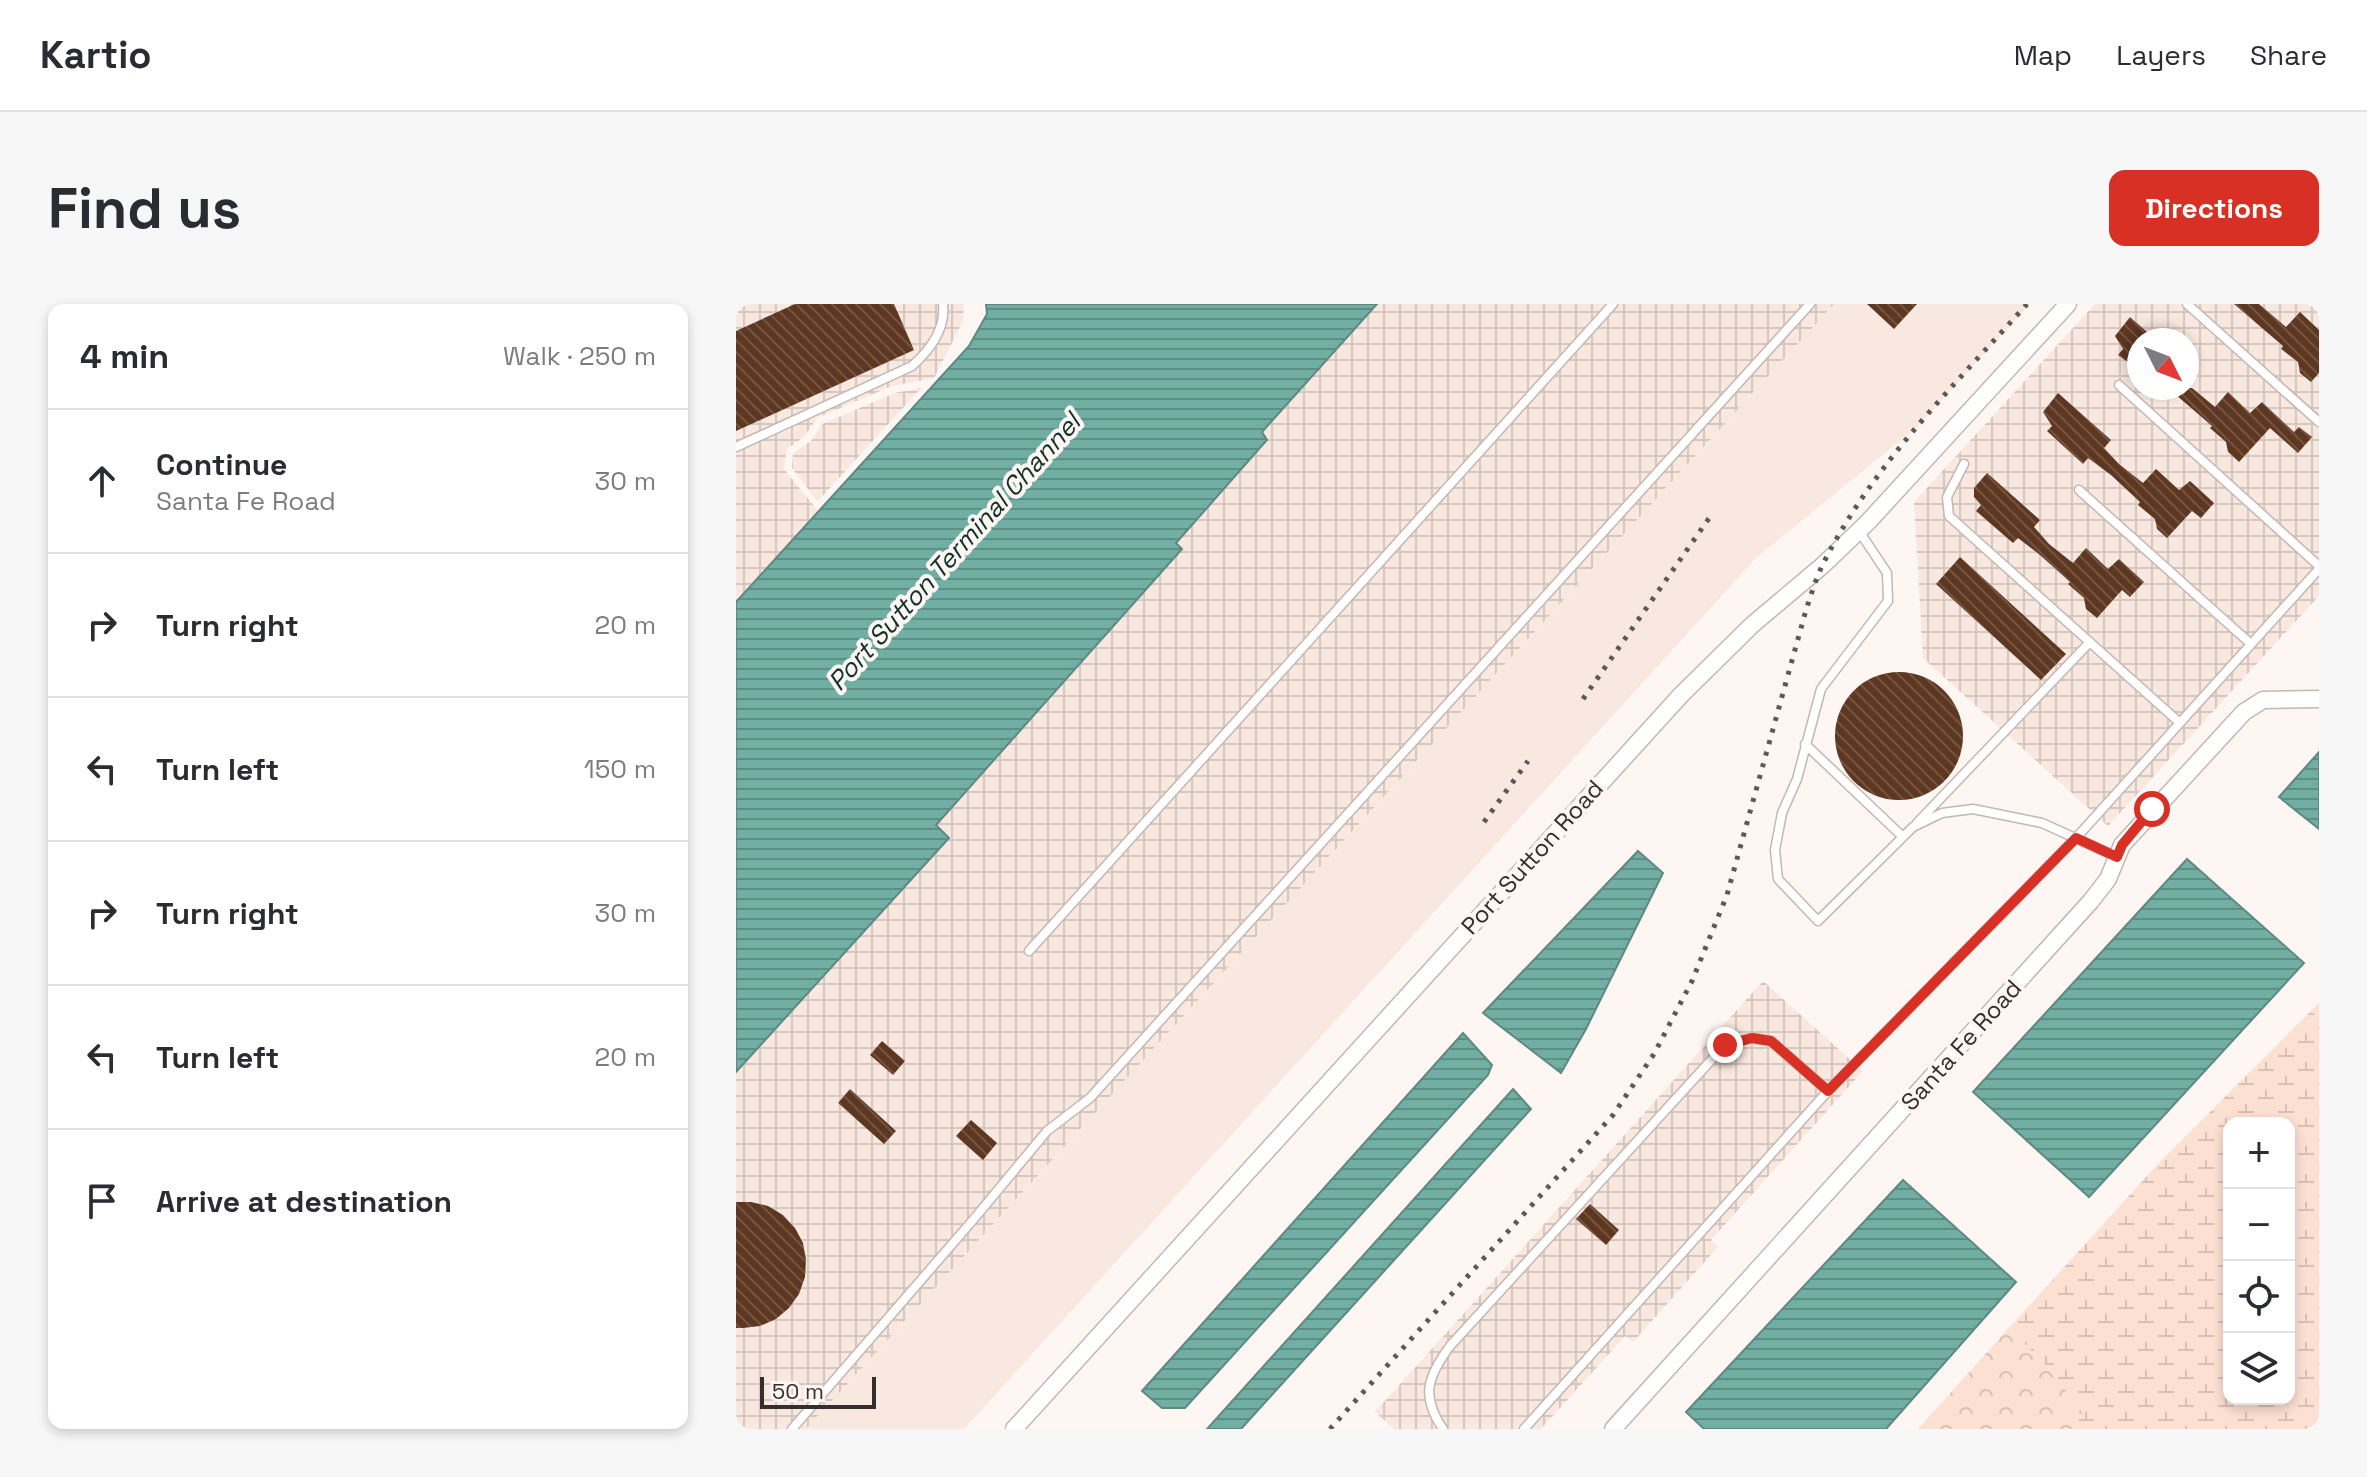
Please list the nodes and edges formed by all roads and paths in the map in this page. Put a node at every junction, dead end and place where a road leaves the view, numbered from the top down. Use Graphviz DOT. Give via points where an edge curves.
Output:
graph roads {
  1 [pos="943,304"];
  2 [pos="1613,304"];
  3 [pos="1810,304"];
  4 [pos="2068,304"];
  5 [pos="2187,304"];
  6 [pos="2119,385"];
  7 [pos="2319,422"];
  8 [pos="736,447"];
  9 [pos="1964,464"];
  10 [pos="2079,490"];
  11 [pos="1859,531"];
  12 [pos="2319,567"];
  13 [pos="2090,642"];
  14 [pos="2251,644"];
  15 [pos="2319,699"];
  16 [pos="2180,723"];
  17 [pos="1805,744"];
  18 [pos="1913,827"];
  19 [pos="1903,837"];
  20 [pos="2076,838"];
  21 [pos="2117,857"];
  22 [pos="1029,951"];
  23 [pos="1828,1091"];
  24 [pos="792,1429"];
  25 [pos="1014,1429"];
  26 [pos="1443,1429"];
  27 [pos="1524,1429"];
  28 [pos="1613,1429"];
  1 -- 8 [label="lane" via="935,339 912,366"];
  2 -- 22 [label="lane"];
  3 -- 24 [label="lane" via="1090,1098 1047,1131"];
  4 -- 11 [label="street, Port Sutton Road"];
  5 -- 7 [label="lane"];
  6 -- 12 [label="lane"];
  9 -- 13 [label="lane" via="1947,497 1949,516"];
  10 -- 14 [label="lane"];
  11 -- 17 [label="lane" via="1887,573 1888,601 1821,689"];
  11 -- 25 [label="street, Port Sutton Road" via="1681,695"];
  12 -- 14 [label="lane"];
  13 -- 16 [label="lane"];
  13 -- 18 [label="lane"];
  14 -- 16 [label="lane"];
  15 -- 21 [label="street, Santa Fe Road" via="2263,700 2244,712 2132,833"];
  16 -- 20 [label="lane"];
  17 -- 19 [label="lane"];
  17 -- 19 [label="lane" via="1775,850 1778,879 1818,921"];
  18 -- 19 [label="lane"];
  18 -- 20 [label="lane" via="1942,813 1973,809 2042,823"];
  20 -- 21 [label="lane"];
  20 -- 23 [label="lane"];
  21 -- 28 [label="street, Santa Fe Road" via="2091,901"];
  23 -- 26 [label="lane" via="1771,1041 1752,1038 1725,1045 1443,1356 1428,1392"];
  23 -- 27 [label="lane"];
}
